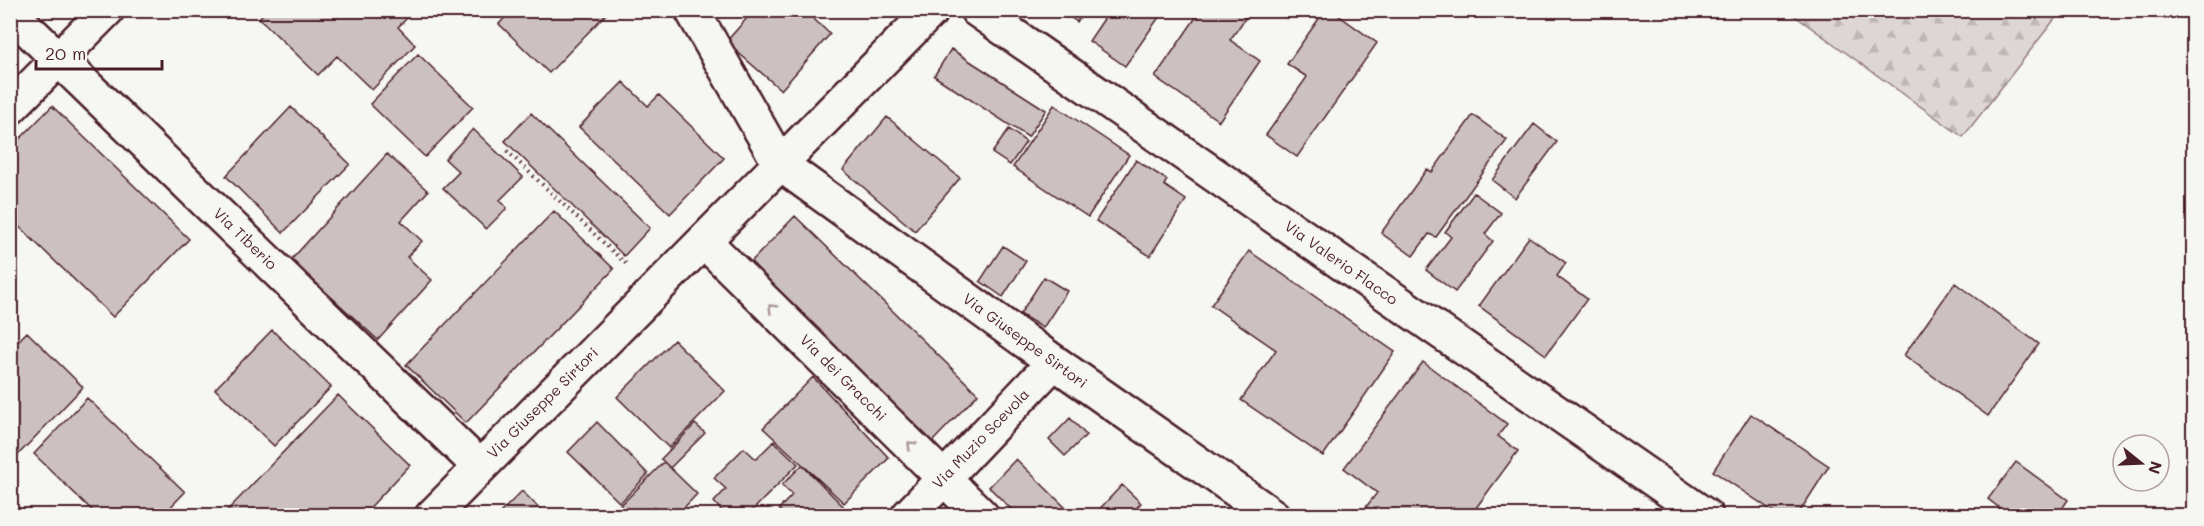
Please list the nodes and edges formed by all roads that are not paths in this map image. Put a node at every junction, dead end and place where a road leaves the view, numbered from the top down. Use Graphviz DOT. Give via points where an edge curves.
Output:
graph roads {
  1 [pos="107,10"];
  2 [pos="692,10"];
  3 [pos="932,10"];
  4 [pos="977,10"];
  5 [pos="10,12"];
  6 [pos="59,59"];
  7 [pos="10,108"];
  8 [pos="780,164"];
  9 [pos="704,241"];
  10 [pos="1054,362"];
  11 [pos="480,467"];
  12 [pos="944,478"];
  13 [pos="432,516"];
  14 [pos="908,516"];
  15 [pos="982,516"];
  16 [pos="1273,516"];
  17 [pos="1706,516"];
  1 -- 6 [label="street"];
  2 -- 8 [label="street"];
  3 -- 8 [label="street, Via Giuseppe Sirtori"];
  4 -- 17 [label="street, Via Valerio Flacco"];
  5 -- 6 [label="street, Via Tiberio"];
  6 -- 7 [label="street"];
  6 -- 11 [label="street, Via Tiberio"];
  8 -- 9 [label="street, Via Giuseppe Sirtori"];
  8 -- 10 [label="street, Via Giuseppe Sirtori"];
  9 -- 11 [label="street, Via Giuseppe Sirtori"];
  12 -- 9 [label="street, Via dei Gracchi, one-way"];
  10 -- 12 [label="street, Via Muzio Scevola"];
  10 -- 16 [label="street, Via Giuseppe Sirtori"];
  11 -- 13 [label="street, Via Giuseppe Sirtori"];
  12 -- 14 [label="street, Via Muzio Scevola"];
  12 -- 15 [label="street, Via dei Gracchi"];
}
